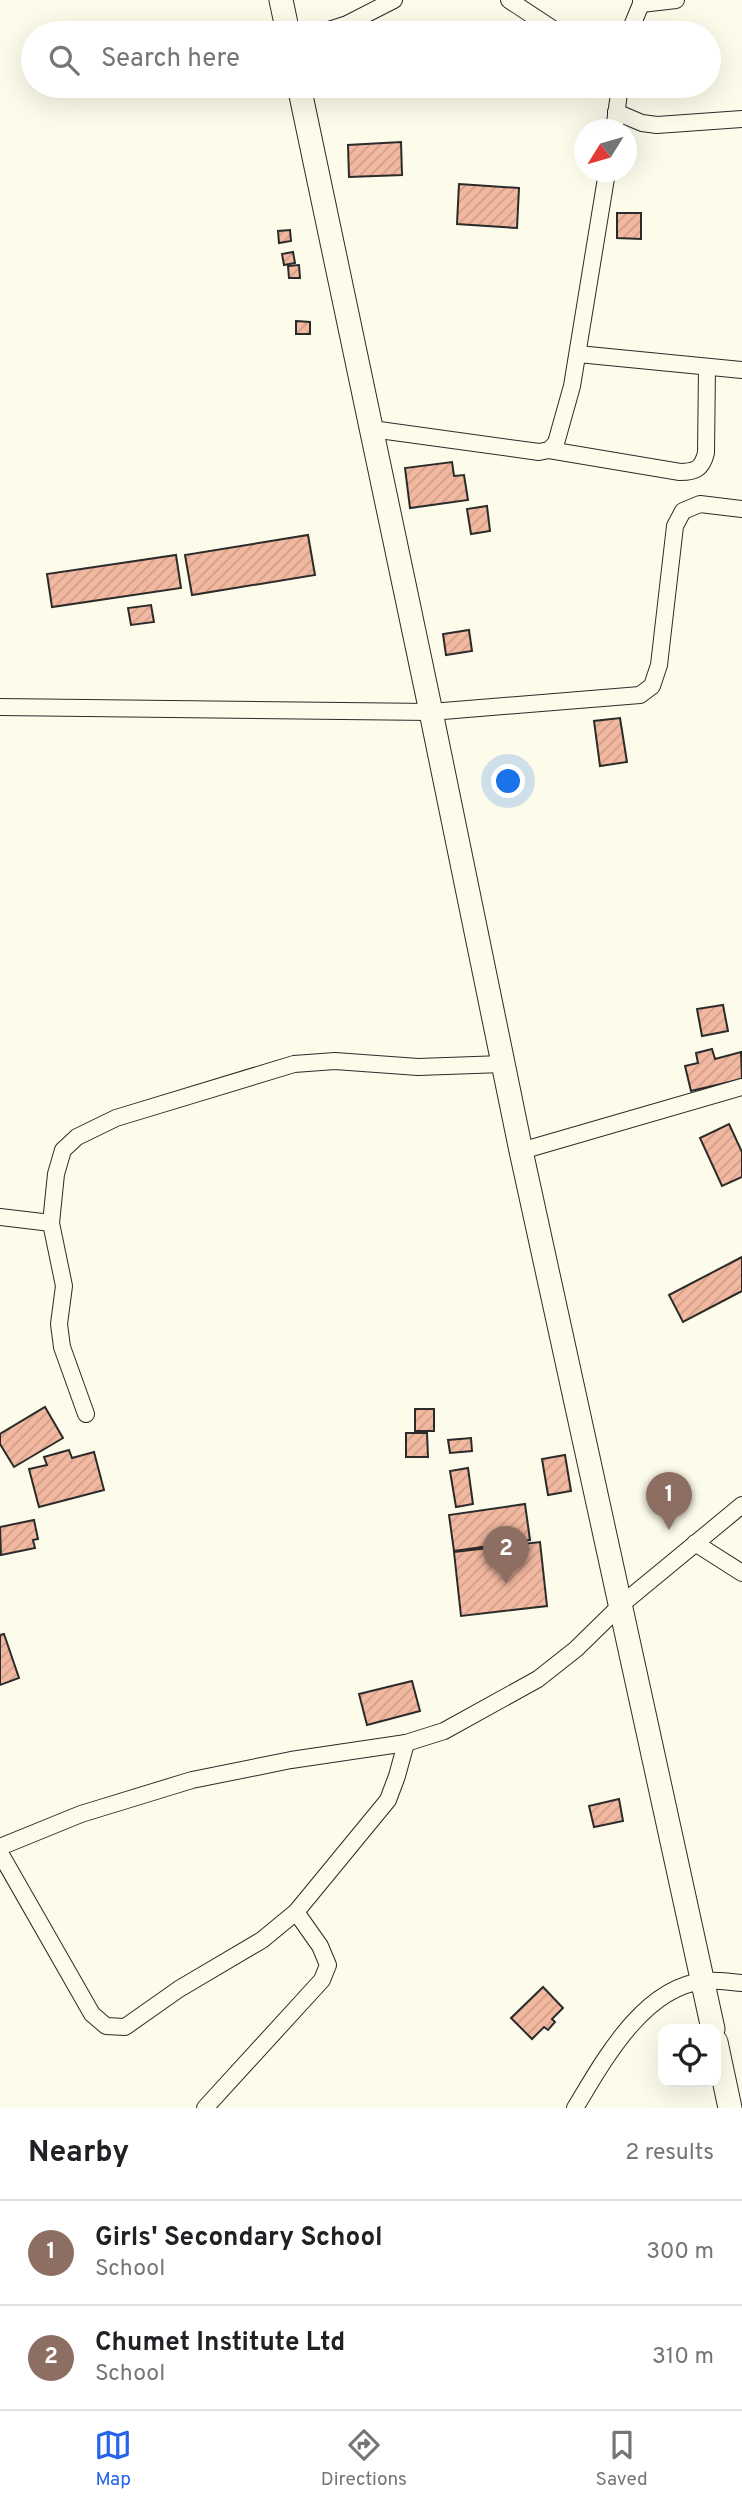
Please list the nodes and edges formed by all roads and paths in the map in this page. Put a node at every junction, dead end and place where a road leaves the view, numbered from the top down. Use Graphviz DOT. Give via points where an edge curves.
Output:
graph roads {
  1 [pos="281,0"];
  2 [pos="394,0"];
  3 [pos="509,0"];
  4 [pos="676,0"];
  5 [pos="641,2"];
  6 [pos="285,21"];
  7 [pos="353,21"];
  8 [pos="541,21"];
  9 [pos="634,21"];
  10 [pos="302,98"];
  11 [pos="618,98"];
  12 [pos="616,112"];
  13 [pos="615,119"];
  14 [pos="742,119"];
  15 [pos="605,182"];
  16 [pos="578,354"];
  17 [pos="707,367"];
  18 [pos="742,370"];
  19 [pos="372,429"];
  20 [pos="549,450"];
  21 [pos="742,509"];
  22 [pos="0,707"];
  23 [pos="431,712"];
  24 [pos="503,1064"];
  25 [pos="742,1087"];
  26 [pos="521,1152"];
  27 [pos="0,1217"];
  28 [pos="51,1223"];
  29 [pos="86,1414"];
  30 [pos="742,1505"];
  31 [pos="695,1543"];
  32 [pos="742,1573"];
  33 [pos="622,1604"];
  34 [pos="406,1743"];
  35 [pos="0,1847"];
  36 [pos="0,1853"];
  37 [pos="296,1912"];
  38 [pos="703,1981"];
  39 [pos="742,1983"];
  40 [pos="712,2024"];
  41 [pos="721,2066"];
  42 [pos="205,2108"];
  43 [pos="575,2108"];
  44 [pos="730,2108"];
  1 -- 6 [label="main road"];
  2 -- 7 [label="street"];
  3 -- 8 [label="street"];
  4 -- 5 [label="street"];
  5 -- 9 [label="street"];
  10 -- 19 [label="main road"];
  11 -- 12 [label="street"];
  12 -- 13 [label="street"];
  12 -- 14 [label="street" via="657,125"];
  15 -- 16 [label="street"];
  16 -- 17 [label="street"];
  16 -- 20 [label="street" via="556,443"];
  17 -- 18 [label="street"];
  17 -- 20 [label="street" via="706,453 703,465 693,472"];
  19 -- 20 [label="street"];
  19 -- 23 [label="main road"];
  21 -- 23 [label="street" via="700,504 683,511 675,526 659,665 652,686 639,695"];
  22 -- 23 [label="street"];
  23 -- 24 [label="main road"];
  24 -- 26 [label="main road"];
  24 -- 28 [label="street" via="294,1064 116,1118 76,1137 63,1150"];
  25 -- 26 [label="street"];
  26 -- 33 [label="main road"];
  27 -- 28 [label="street"];
  28 -- 29 [label="street" via="64,1286 59,1324 62,1347"];
  30 -- 31 [label="street"];
  31 -- 32 [label="street"];
  31 -- 33 [label="street"];
  33 -- 34 [label="street" via="538,1679 444,1731"];
  33 -- 38 [label="main road"];
  34 -- 35 [label="street" via="192,1780 81,1814"];
  34 -- 37 [label="street" via="388,1800"];
  36 -- 37 [label="street" via="92,2014 106,2025 125,2027 262,1940"];
  37 -- 42 [label="street" via="328,1965 322,1980"];
  38 -- 39 [label="street"];
  38 -- 40 [label="main road"];
  38 -- 43 [label="street" via="677,1988 649,2005 605,2058"];
  41 -- 44 [label="main road"];
}
